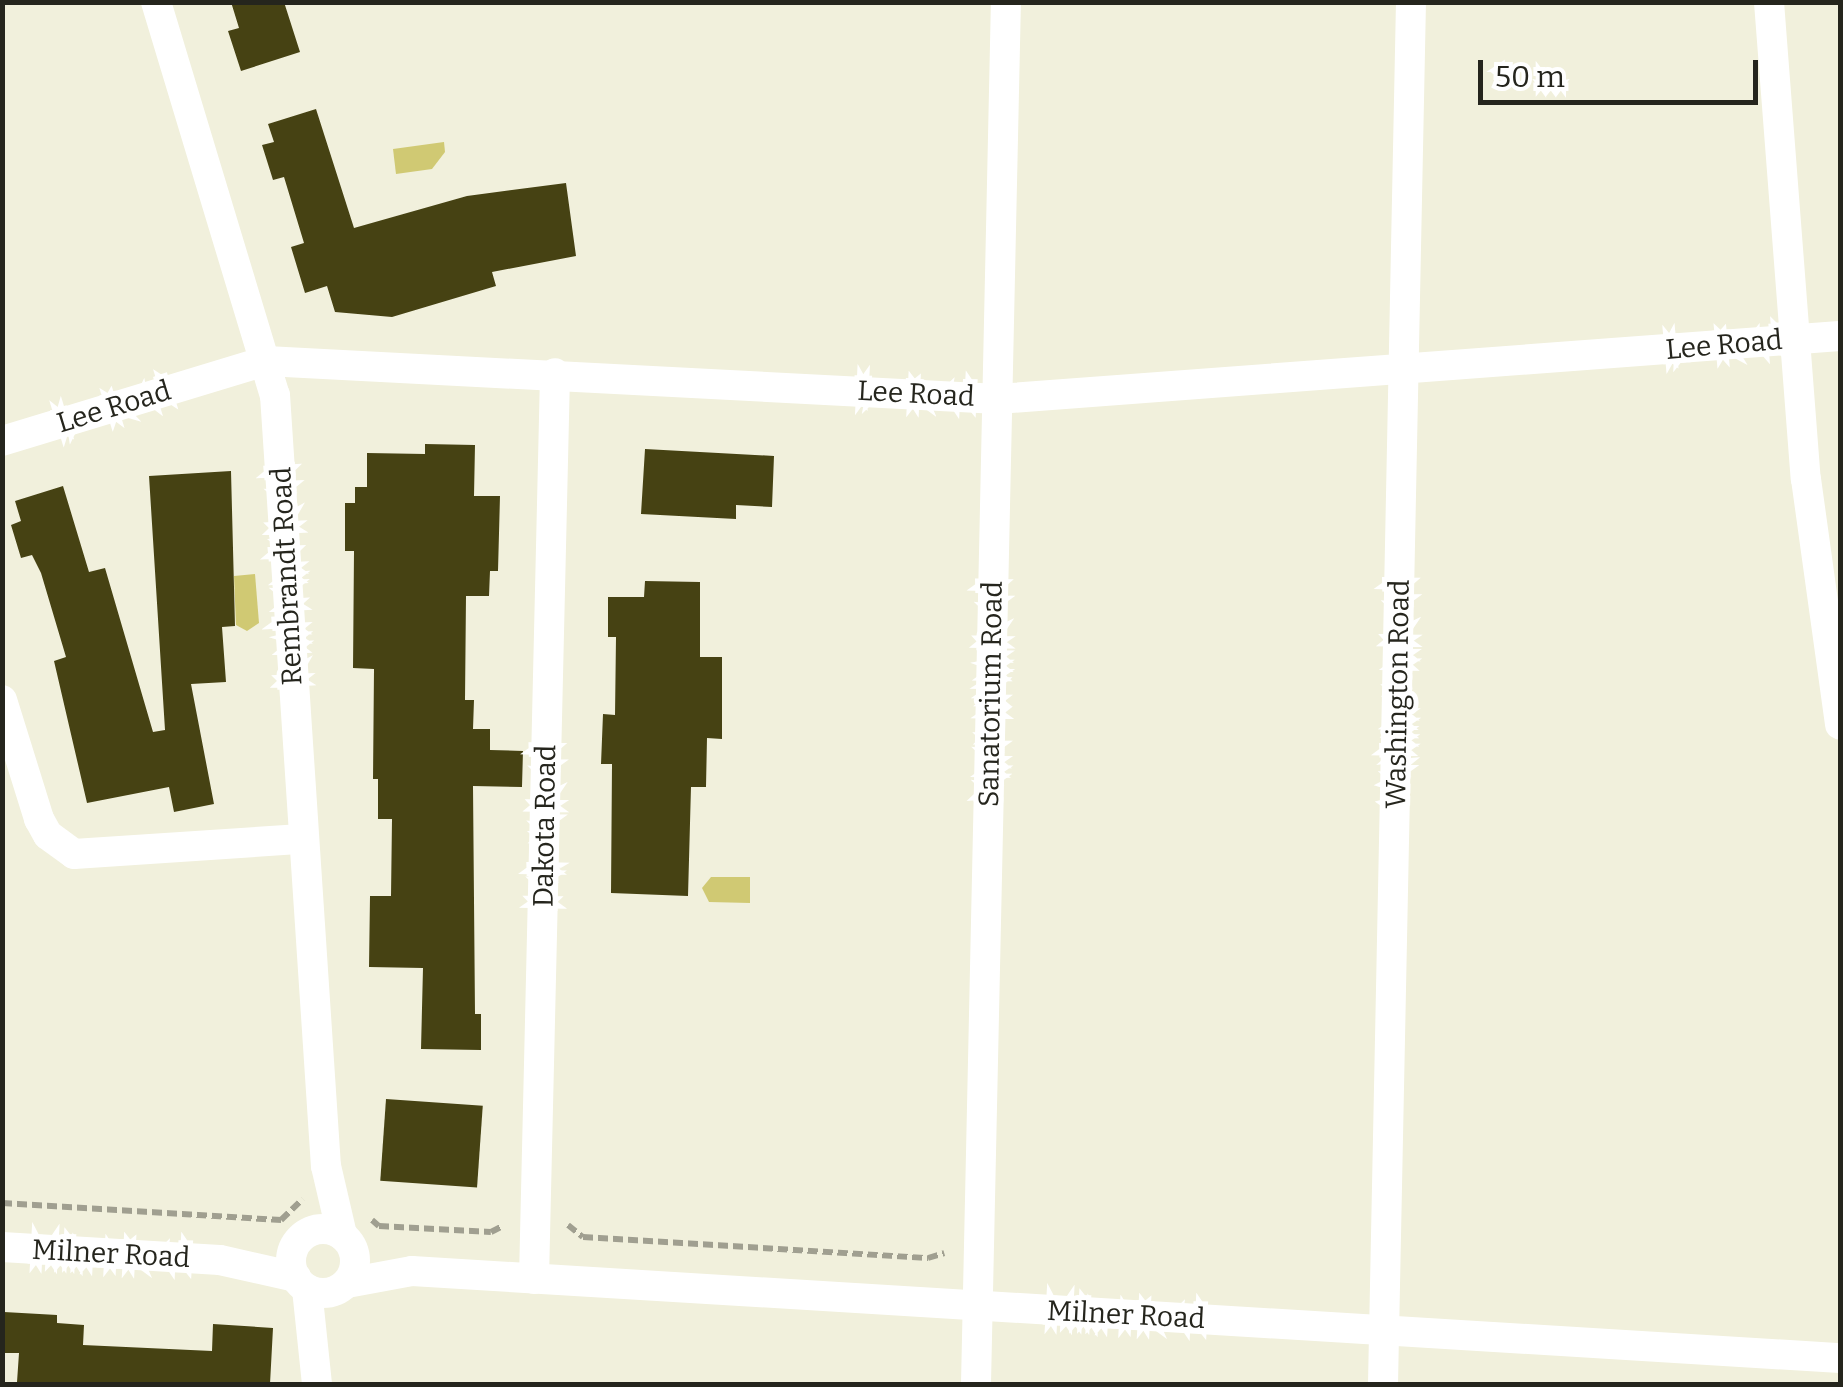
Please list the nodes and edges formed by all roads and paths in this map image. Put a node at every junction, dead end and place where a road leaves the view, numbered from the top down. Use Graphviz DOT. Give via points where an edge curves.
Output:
graph roads {
  1 [pos="156,2"];
  2 [pos="1006,2"];
  3 [pos="1411,2"];
  4 [pos="1769,2"];
  5 [pos="1840,336"];
  6 [pos="1794,340"];
  7 [pos="266,362"];
  8 [pos="1405,370"];
  9 [pos="555,373"];
  10 [pos="998,399"];
  11 [pos="2,441"];
  12 [pos="2,700"];
  13 [pos="1840,724"];
  14 [pos="302,839"];
  15 [pos="326,1186"];
  16 [pos="2,1203"];
  17 [pos="536,1224"];
  18 [pos="326,1241"];
  19 [pos="2,1247"];
  20 [pos="979,1248"];
  21 [pos="220,1260"];
  22 [pos="412,1271"];
  23 [pos="534,1279"];
  24 [pos="321,1285"];
  25 [pos="978,1306"];
  26 [pos="1385,1330"];
  27 [pos="1840,1358"];
  28 [pos="318,1380"];
  29 [pos="976,1384"];
  30 [pos="1383,1384"];
  1 -- 7 [label="street, Rembrandt Road"];
  2 -- 10 [label="street, Sanatorium Road"];
  3 -- 8 [label="street, Washington Road"];
  4 -- 6 [label="street"];
  5 -- 6 [label="street, Lee Road"];
  6 -- 8 [label="street, Lee Road"];
  6 -- 13 [label="street"];
  7 -- 9 [label="street, Lee Road"];
  7 -- 11 [label="street, Lee Road"];
  7 -- 14 [label="street, Rembrandt Road" via="277,409"];
  8 -- 10 [label="street, Lee Road"];
  8 -- 26 [label="street, Washington Road"];
  9 -- 10 [label="street, Lee Road"];
  9 -- 17 [label="street, Dakota Road"];
  10 -- 20 [label="street, Sanatorium Road"];
  12 -- 14 [label="street" via="39,820 48,836 74,854"];
  14 -- 15 [label="street, Rembrandt Road"];
  15 -- 16 [label="path" via="281,1220"];
  15 -- 17 [label="path" via="350,1195 379,1226 492,1232 507,1224"];
  15 -- 18 [label="street, Rembrandt Road"];
  17 -- 20 [label="path" via="570,1225 583,1236 928,1258 952,1246"];
  17 -- 23 [label="street, Dakota Road"];
  18 -- 21 [label="street, Milner Road"];
  18 -- 22 [label="street, Milner Road"];
  18 -- 24 [label="street"];
  18 -- 24 [label="street"];
  19 -- 21 [label="street, Milner Road"];
  20 -- 25 [label="street, Sanatorium Road"];
  21 -- 24 [label="street, Milner Road"];
  22 -- 23 [label="street, Milner Road"];
  22 -- 24 [label="street, Milner Road"];
  23 -- 25 [label="street, Milner Road"];
  24 -- 28 [label="street"];
  25 -- 26 [label="street, Milner Road"];
  25 -- 29 [label="street, Sanatorium Road"];
  26 -- 27 [label="street, Milner Road"];
  26 -- 30 [label="street, Washington Road"];
}
